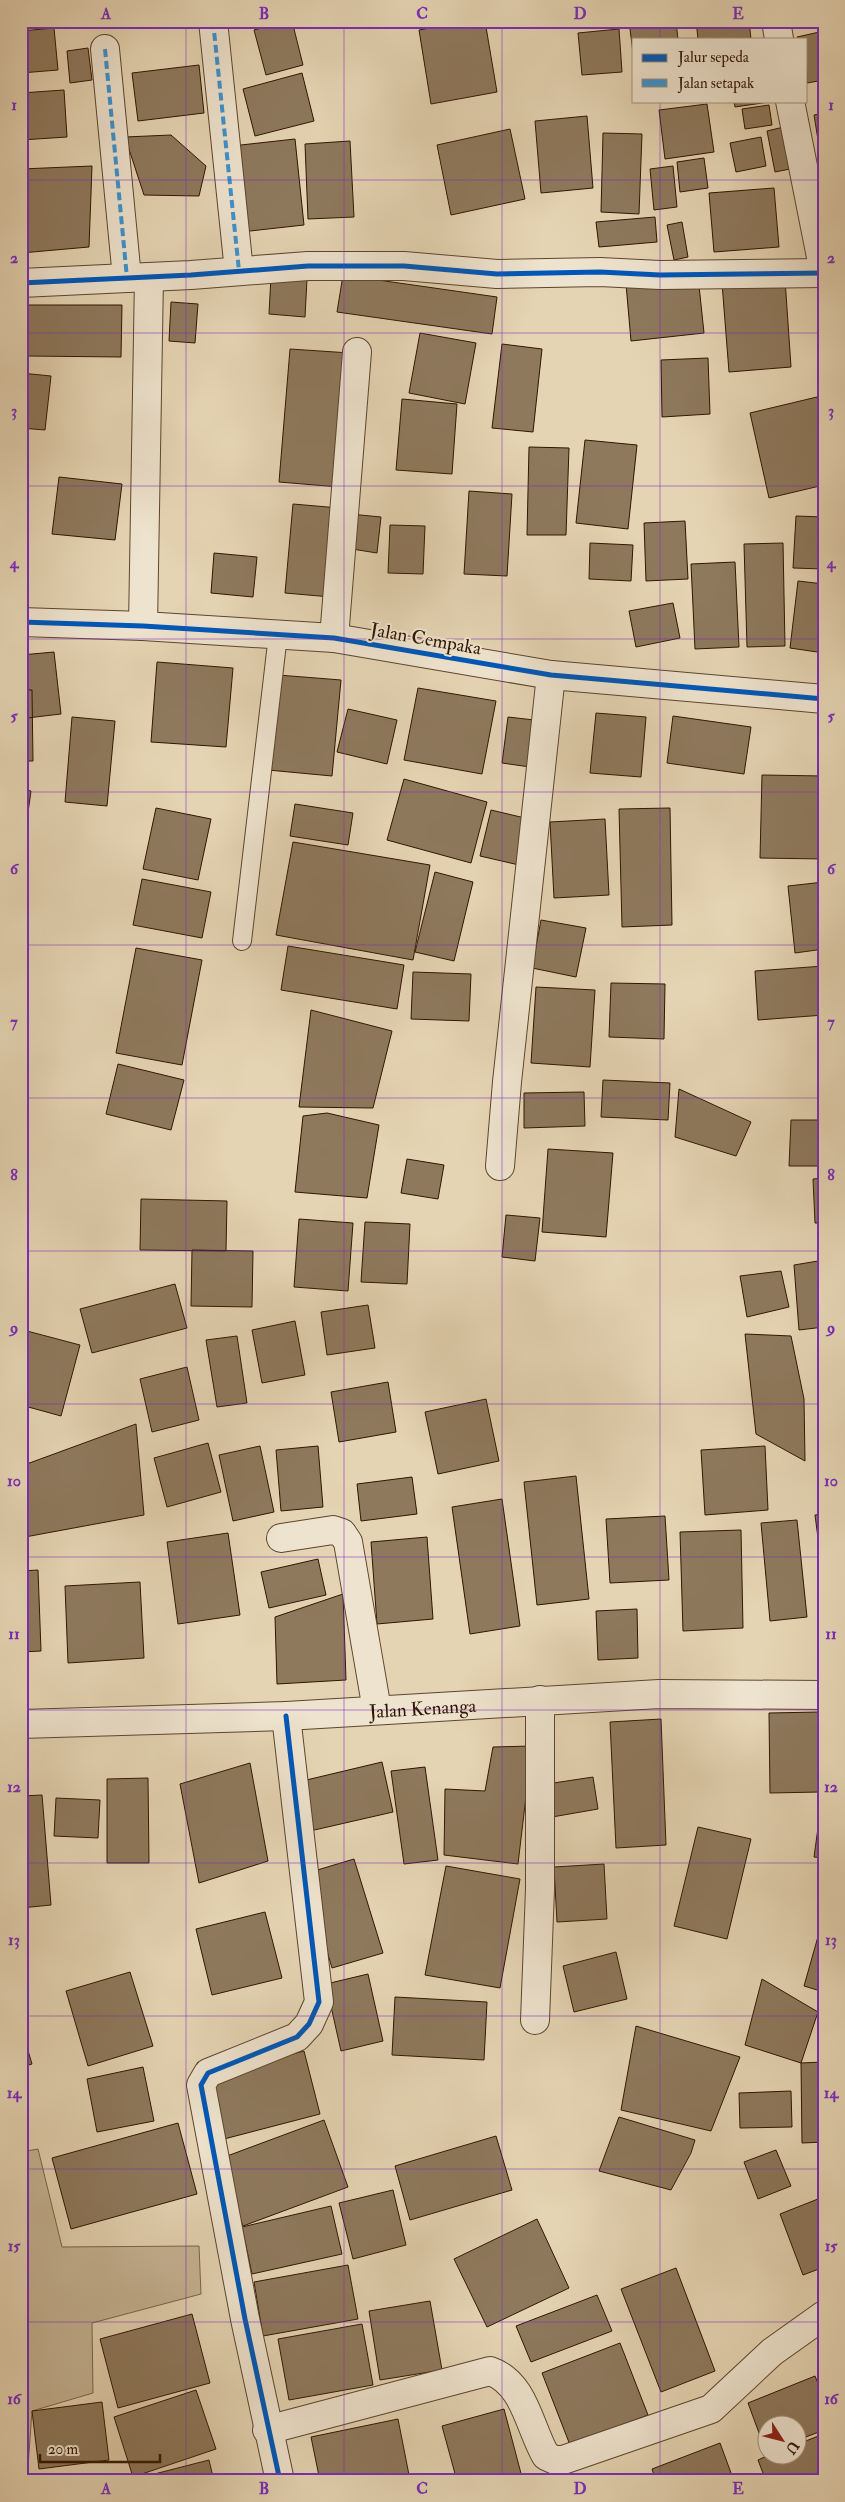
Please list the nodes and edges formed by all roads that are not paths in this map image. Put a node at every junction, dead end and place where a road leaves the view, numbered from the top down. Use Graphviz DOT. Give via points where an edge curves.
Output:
graph roads {
  1 [pos="212,21"];
  2 [pos="776,21"];
  3 [pos="779,38"];
  4 [pos="105,49"];
  5 [pos="790,102"];
  6 [pos="240,271"];
  7 [pos="824,273"];
  8 [pos="138,278"];
  9 [pos="21,283"];
  10 [pos="357,352"];
  11 [pos="21,622"];
  12 [pos="143,626"];
  13 [pos="278,635"];
  14 [pos="334,638"];
  15 [pos="551,675"];
  16 [pos="824,699"];
  17 [pos="242,941"];
  18 [pos="500,1166"];
  19 [pos="281,1538"];
  20 [pos="824,1694"];
  21 [pos="540,1700"];
  22 [pos="377,1710"];
  23 [pos="286,1716"];
  24 [pos="21,1724"];
  25 [pos="535,2020"];
  26 [pos="822,2316"];
  27 [pos="267,2430"];
  28 [pos="568,2470"];
  29 [pos="280,2481"];
  1 -- 6 [label="street"];
  2 -- 3 [label="street"];
  4 -- 8 [label="street"];
  5 -- 7 [label="street"];
  6 -- 7 [label="street" via="375,266 497,274"];
  6 -- 8 [label="street"];
  8 -- 9 [label="street"];
  8 -- 12 [label="street"];
  10 -- 14 [label="street"];
  11 -- 12 [label="street, Jalan Cempaka"];
  12 -- 13 [label="street, Jalan Cempaka"];
  13 -- 14 [label="street, Jalan Cempaka"];
  13 -- 17 [label="lane"];
  14 -- 15 [label="street, Jalan Cempaka"];
  15 -- 16 [label="street, Jalan Cempaka"];
  15 -- 18 [label="street"];
  19 -- 22 [label="street" via="333,1530 342,1533 348,1542"];
  20 -- 21 [label="street, Jalan Kenanga" via="659,1694"];
  21 -- 22 [label="street, Jalan Kenanga"];
  21 -- 25 [label="street" via="540,1889"];
  22 -- 23 [label="street, Jalan Kenanga"];
  23 -- 24 [label="street, Jalan Kenanga"];
  23 -- 27 [label="street" via="319,2002 309,2024 297,2037 208,2073 201,2085"];
  26 -- 28 [label="street" via="772,2352 711,2409"];
  27 -- 28 [label="street" via="490,2371 501,2374 518,2394 546,2456"];
  27 -- 29 [label="street"];
}
